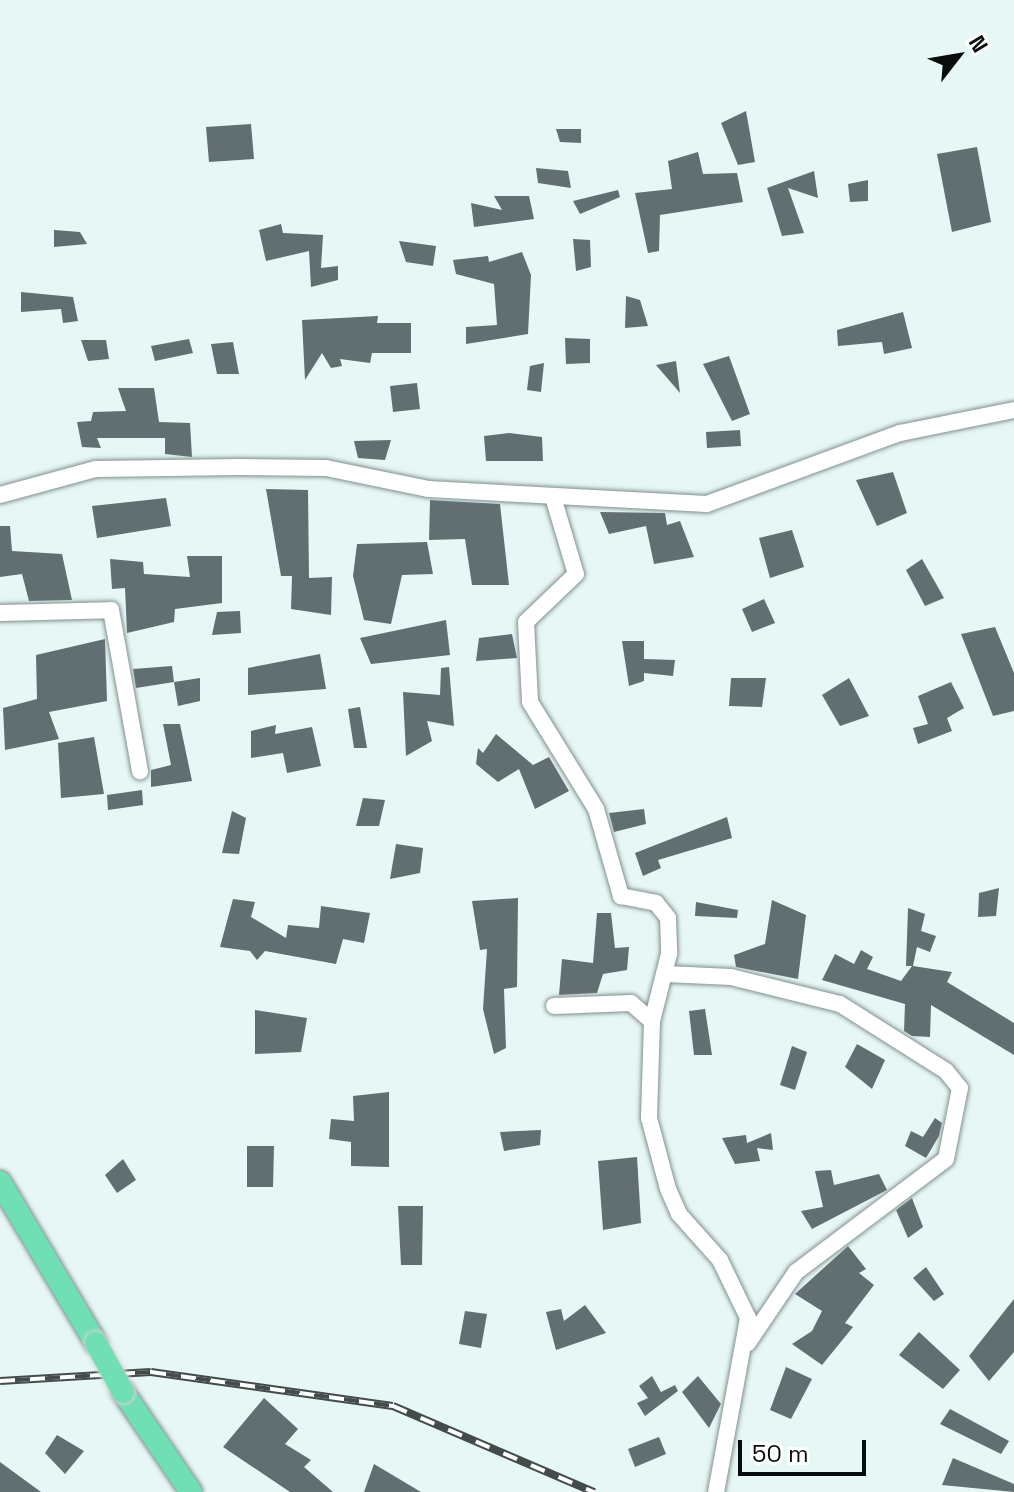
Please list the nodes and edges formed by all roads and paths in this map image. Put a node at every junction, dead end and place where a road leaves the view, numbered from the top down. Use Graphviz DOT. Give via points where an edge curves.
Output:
graph roads {
  1 [pos="1014,410"];
  2 [pos="0,495"];
  3 [pos="553,497"];
  4 [pos="0,613"];
  5 [pos="140,771"];
  6 [pos="666,974"];
  7 [pos="554,1006"];
  8 [pos="652,1021"];
  9 [pos="0,1182"];
  10 [pos="748,1343"];
  11 [pos="181,1488"];
  12 [pos="716,1492"];
  1 -- 3 [label="street" via="900,433 707,504"];
  2 -- 3 [label="street" via="96,469 239,467 326,468 428,489"];
  3 -- 6 [label="street" via="576,574 526,622 530,702 596,809 621,896 662,907"];
  4 -- 5 [label="street" via="111,610"];
  6 -- 8 [label="street"];
  6 -- 10 [label="street" via="731,977 840,1004 946,1071 960,1088 946,1159 796,1272"];
  7 -- 8 [label="street" via="631,1003"];
  8 -- 10 [label="street" via="649,1118 668,1189 740,1294"];
  9 -- 11 [label="main road, bridge"];
  10 -- 12 [label="street"];
}
